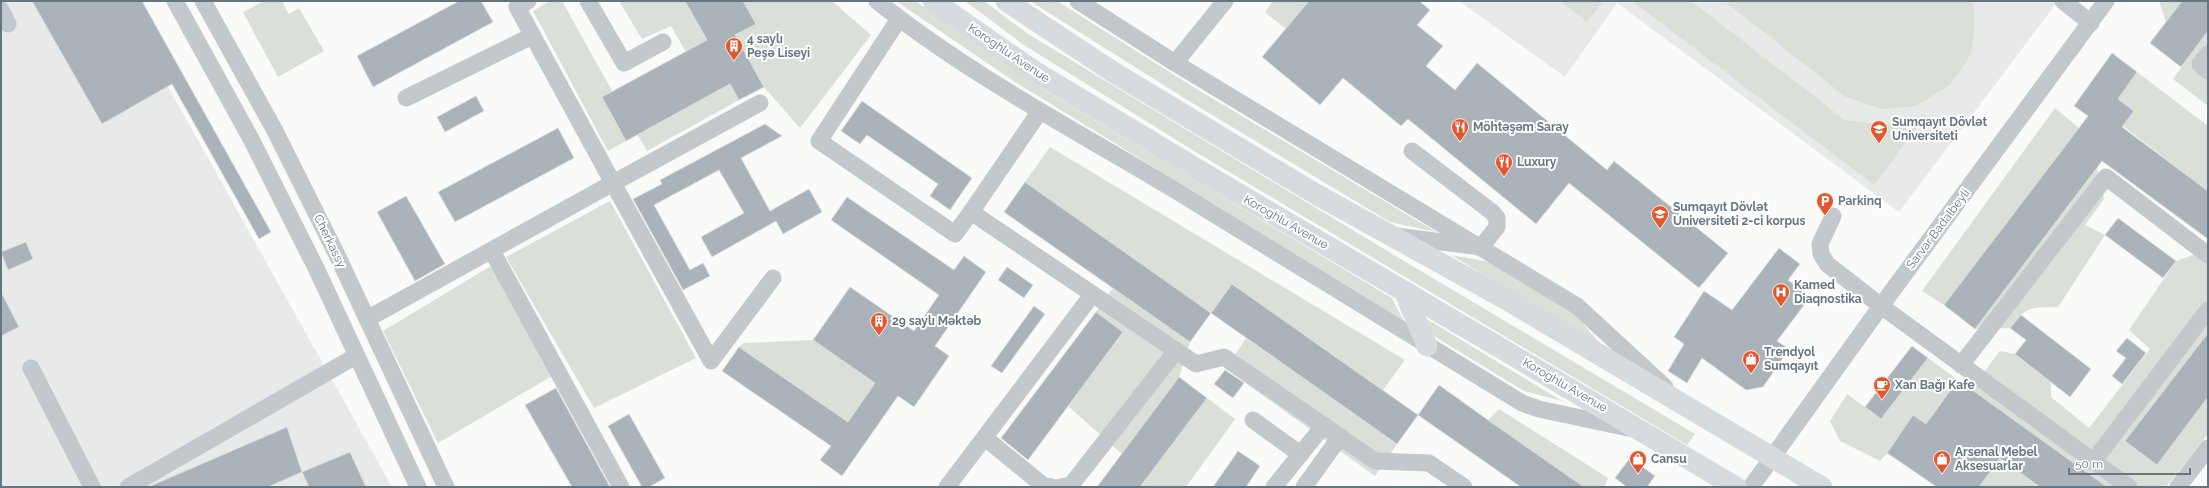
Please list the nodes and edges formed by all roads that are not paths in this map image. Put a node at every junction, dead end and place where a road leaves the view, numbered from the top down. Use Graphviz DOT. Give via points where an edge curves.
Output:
graph roads {
  1 [pos="175,1"];
  2 [pos="202,1"];
  3 [pos="528,1"];
  4 [pos="588,1"];
  5 [pos="877,1"];
  6 [pos="933,1"];
  7 [pos="1006,1"];
  8 [pos="1078,1"];
  9 [pos="1225,1"];
  10 [pos="2063,1"];
  11 [pos="2106,1"];
  12 [pos="899,18"];
  13 [pos="2091,23"];
  14 [pos="532,36"];
  15 [pos="663,42"];
  16 [pos="2208,54"];
  17 [pos="1175,63"];
  18 [pos="2208,71"];
  19 [pos="406,98"];
  20 [pos="760,103"];
  21 [pos="1040,111"];
  22 [pos="1412,151"];
  23 [pos="613,183"];
  24 [pos="971,212"];
  25 [pos="1833,216"];
  26 [pos="1389,235"];
  27 [pos="1481,247"];
  28 [pos="492,250"];
  29 [pos="2208,255"];
  30 [pos="772,278"];
  31 [pos="1404,291"];
  32 [pos="1092,295"];
  33 [pos="1881,306"];
  34 [pos="2208,310"];
  35 [pos="367,319"];
  36 [pos="1427,346"];
  37 [pos="1176,352"];
  38 [pos="356,356"];
  39 [pos="1961,365"];
  40 [pos="31,368"];
  41 [pos="1685,404"];
  42 [pos="1253,420"];
  43 [pos="1324,425"];
  44 [pos="1645,432"];
  45 [pos="1340,437"];
  46 [pos="985,438"];
  47 [pos="2208,448"];
  48 [pos="1300,454"];
  49 [pos="1771,457"];
  50 [pos="2094,462"];
  51 [pos="92,487"];
  52 [pos="128,487"];
  53 [pos="418,487"];
  54 [pos="446,487"];
  55 [pos="621,487"];
  56 [pos="947,487"];
  57 [pos="1052,487"];
  58 [pos="1060,487"];
  59 [pos="1274,487"];
  60 [pos="1304,487"];
  61 [pos="1464,487"];
  62 [pos="1736,487"];
  63 [pos="1751,487"];
  64 [pos="1822,487"];
  65 [pos="2129,487"];
  66 [pos="2178,487"];
  1 -- 38 [label="street, Cherkassy" via="251,139 316,268"];
  2 -- 35 [label="street, Cherkassy" via="274,129"];
  3 -- 14 [label="street" via="517,7"];
  4 -- 15 [label="street" via="624,63"];
  5 -- 12 [label="street"];
  6 -- 31 [label="main road, Koroghlu Avenue" via="1034,71"];
  7 -- 26 [label="main road" via="1113,72"];
  8 -- 17 [label="street"];
  9 -- 17 [label="street"];
  10 -- 13 [label="street"];
  11 -- 13 [label="street, Sarvar Badalbeyli"];
  12 -- 21 [label="street" via="1003,89"];
  12 -- 24 [label="street" via="819,141 955,234"];
  13 -- 33 [label="street, Sarvar Badalbeyli"];
  14 -- 19 [label="street"];
  14 -- 23 [label="street"];
  16 -- 18 [label="street" via="2200,64"];
  17 -- 27 [label="street"];
  20 -- 23 [label="street"];
  21 -- 24 [label="street"];
  21 -- 36 [label="street"];
  22 -- 27 [label="street" via="1497,218 1497,227"];
  23 -- 28 [label="street"];
  23 -- 30 [label="street" via="711,361"];
  24 -- 32 [label="street"];
  25 -- 33 [label="street" via="1820,244 1826,264"];
  26 -- 27 [label="street"];
  26 -- 41 [label="main road" via="1509,301"];
  27 -- 41 [label="street" via="1577,306"];
  28 -- 35 [label="street"];
  28 -- 55 [label="street"];
  29 -- 39 [label="street" via="2106,178"];
  31 -- 36 [label="main road"];
  31 -- 44 [label="main road, Koroghlu Avenue"];
  32 -- 37 [label="street"];
  32 -- 46 [label="street"];
  33 -- 39 [label="street"];
  33 -- 49 [label="street, Sarvar Badalbeyli"];
  34 -- 50 [label="street"];
  35 -- 54 [label="street, Cherkassy"];
  36 -- 44 [label="street" via="1522,403 1539,410 1574,415"];
  37 -- 43 [label="street" via="1196,364 1224,357"];
  37 -- 58 [label="street" via="1071,485"];
  38 -- 52 [label="street"];
  38 -- 53 [label="street, Cherkassy"];
  39 -- 50 [label="street"];
  40 -- 51 [label="street"];
  41 -- 49 [label="main road"];
  42 -- 48 [label="street"];
  43 -- 45 [label="street"];
  43 -- 48 [label="street"];
  44 -- 62 [label="main road, Koroghlu Avenue"];
  45 -- 60 [label="street"];
  45 -- 61 [label="street" via="1376,461 1429,463"];
  46 -- 56 [label="street"];
  46 -- 57 [label="street" via="1044,486"];
  47 -- 66 [label="street"];
  48 -- 59 [label="street"];
  49 -- 63 [label="street, Sarvar Badalbeyli"];
  49 -- 64 [label="main road"];
  50 -- 65 [label="street"];
}
